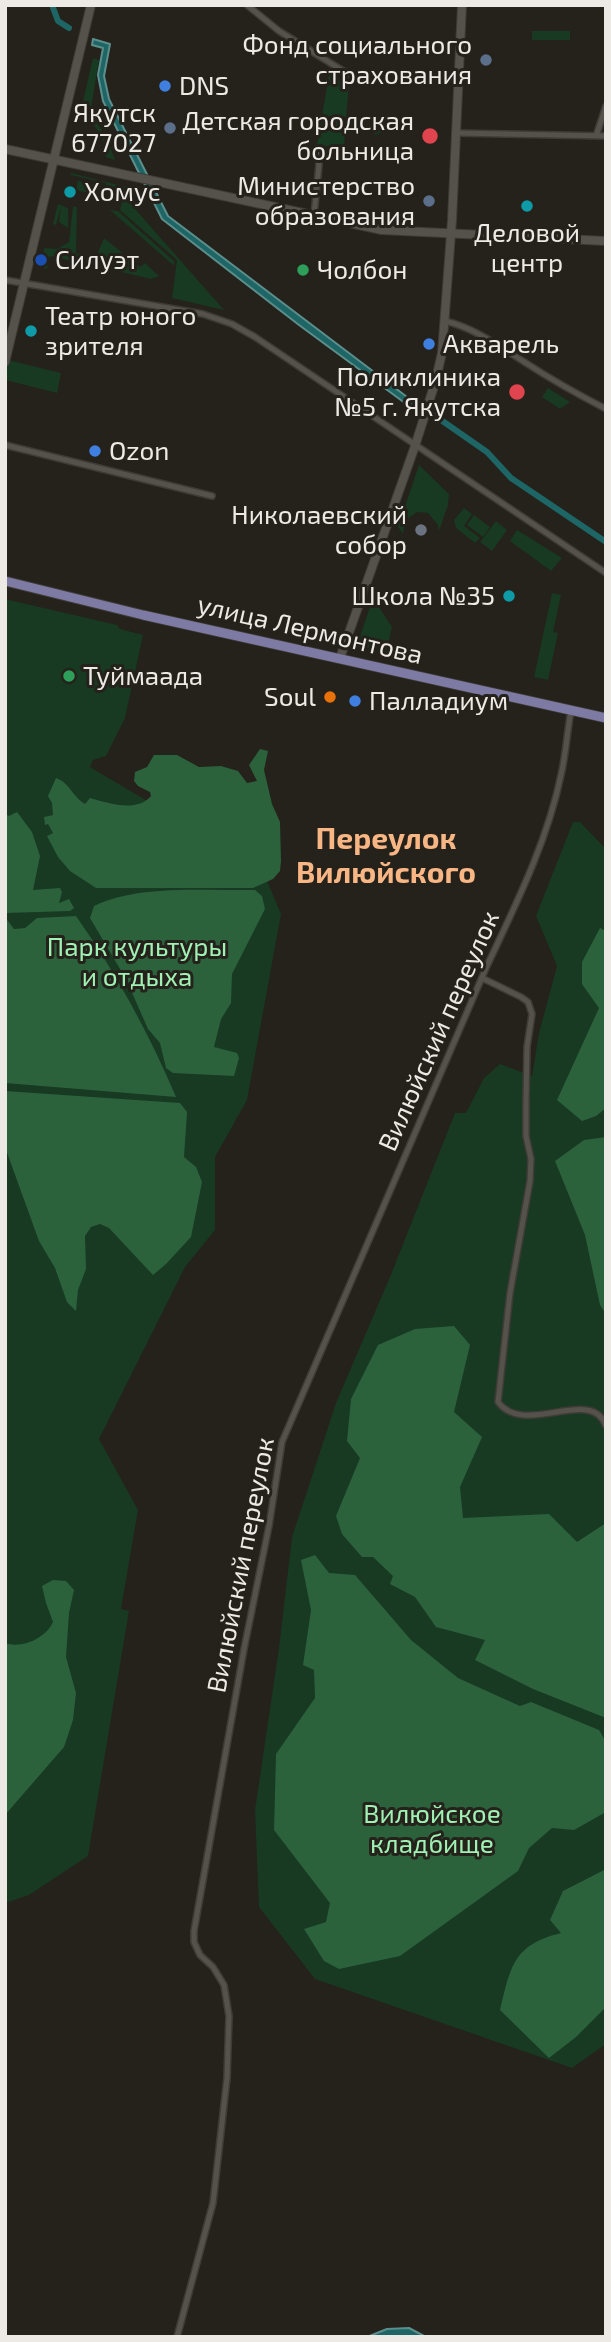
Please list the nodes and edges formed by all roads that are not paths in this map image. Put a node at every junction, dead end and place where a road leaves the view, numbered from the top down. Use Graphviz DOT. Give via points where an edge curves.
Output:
graph roads {
  1 [pos="91,5"];
  2 [pos="247,5"];
  3 [pos="462,5"];
  4 [pos="358,77"];
  5 [pos="606,106"];
  6 [pos="456,133"];
  7 [pos="596,136"];
  8 [pos="606,136"];
  9 [pos="5,149"];
  10 [pos="318,153"];
  11 [pos="54,159"];
  12 [pos="314,215"];
  13 [pos="451,235"];
  14 [pos="606,241"];
  15 [pos="5,280"];
  16 [pos="25,284"];
  17 [pos="445,321"];
  18 [pos="5,362"];
  19 [pos="606,409"];
  20 [pos="5,445"];
  21 [pos="415,446"];
  22 [pos="212,496"];
  23 [pos="606,573"];
  24 [pos="5,581"];
  25 [pos="340,659"];
  26 [pos="571,710"];
  27 [pos="606,718"];
  28 [pos="482,978"];
  29 [pos="606,1426"];
  30 [pos="177,2337"];
  1 -- 11 [label="main road"];
  2 -- 4 [label="street" via="279,31"];
  3 -- 6 [label="main road"];
  5 -- 7 [label="street"];
  6 -- 7 [label="street"];
  6 -- 13 [label="main road"];
  7 -- 8 [label="street"];
  9 -- 11 [label="main road"];
  10 -- 12 [label="street"];
  11 -- 12 [label="main road"];
  11 -- 16 [label="main road"];
  12 -- 13 [label="main road" via="382,230"];
  13 -- 14 [label="main road"];
  13 -- 17 [label="main road"];
  15 -- 16 [label="street"];
  16 -- 18 [label="main road"];
  16 -- 21 [label="street" via="202,314 232,324"];
  17 -- 19 [label="street" via="479,334"];
  17 -- 21 [label="main road" via="435,383"];
  20 -- 22 [label="street"];
  21 -- 23 [label="street"];
  21 -- 25 [label="main road"];
  24 -- 25 [label="main road, улица Лермонтова"];
  25 -- 26 [label="main road, улица Лермонтова"];
  26 -- 27 [label="main road, улица Лермонтова"];
  26 -- 28 [label="street, Вилюйский переулок" via="561,776 543,835"];
  28 -- 29 [label="street" via="528,1002 532,1014 526,1113 530,1181 510,1293 498,1402 504,1410 521,1416 596,1410"];
  28 -- 30 [label="street, Вилюйский переулок" via="282,1442 194,1931 200,1955 224,1985 229,2016 227,2078 213,2203"];
}
